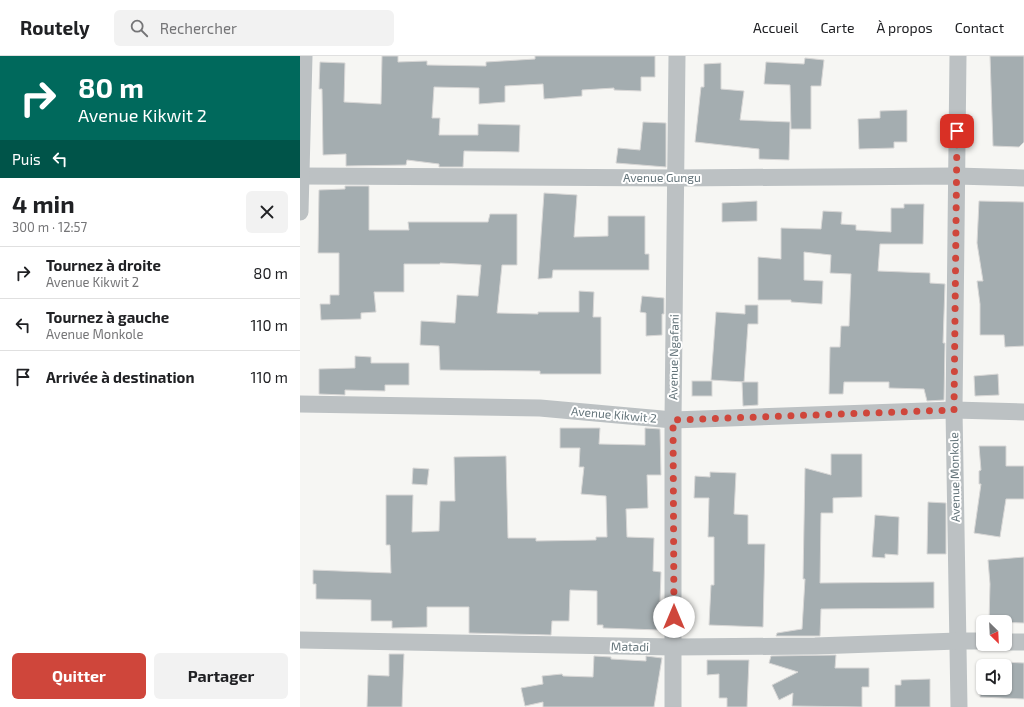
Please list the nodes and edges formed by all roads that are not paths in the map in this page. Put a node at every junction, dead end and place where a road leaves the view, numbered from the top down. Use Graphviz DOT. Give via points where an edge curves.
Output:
graph roads {
  1 [pos="304,56"];
  2 [pos="677,56"];
  3 [pos="958,56"];
  4 [pos="300,176"];
  5 [pos="956,176"];
  6 [pos="676,178"];
  7 [pos="1024,178"];
  8 [pos="300,212"];
  9 [pos="300,404"];
  10 [pos="954,410"];
  11 [pos="1024,412"];
  12 [pos="673,420"];
  13 [pos="300,640"];
  14 [pos="958,641"];
  15 [pos="976,642"];
  16 [pos="1012,642"];
  17 [pos="1024,642"];
  18 [pos="674,648"];
  19 [pos="674,707"];
  20 [pos="959,707"];
  1 -- 4 [label="street"];
  2 -- 6 [label="street, Avenue Ngafani"];
  3 -- 5 [label="street, Avenue Monkole"];
  4 -- 6 [label="street, Avenue Gungu"];
  4 -- 8 [label="street"];
  5 -- 6 [label="street, Avenue Gungu"];
  5 -- 7 [label="street, Avenue Gungu"];
  5 -- 10 [label="street, Avenue Monkole"];
  6 -- 12 [label="street, Avenue Ngafani"];
  9 -- 12 [label="street, Avenue Kikwit 2" via="540,408"];
  10 -- 11 [label="street, Avenue Kikwit 2"];
  10 -- 12 [label="street, Avenue Kikwit 2"];
  10 -- 14 [label="street, Avenue Monkole"];
  12 -- 18 [label="street, Avenue Ngafani"];
  13 -- 18 [label="street, Matadi"];
  14 -- 15 [label="street, Matadi"];
  14 -- 18 [label="street, Matadi"];
  14 -- 20 [label="street, Avenue Monkole"];
  16 -- 17 [label="street"];
  18 -- 19 [label="street, Avenue Ngafani"];
}
